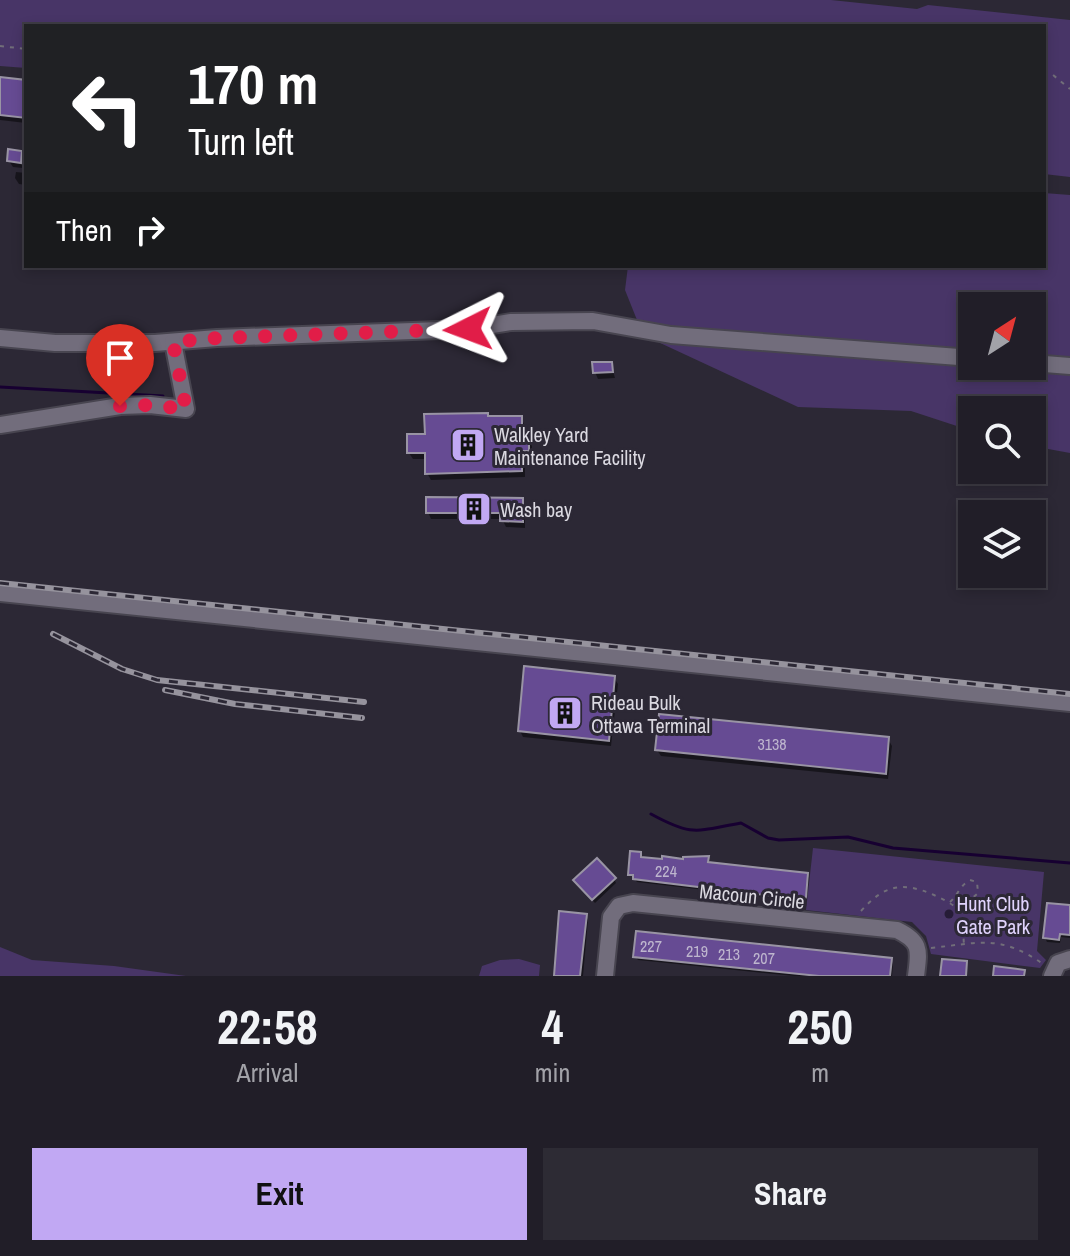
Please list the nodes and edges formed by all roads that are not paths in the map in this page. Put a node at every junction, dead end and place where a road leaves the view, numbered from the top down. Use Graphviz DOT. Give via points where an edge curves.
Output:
graph roads {
  1 [pos="0,338"];
  2 [pos="173,342"];
  3 [pos="958,357"];
  4 [pos="1046,364"];
  5 [pos="1070,366"];
  6 [pos="0,425"];
  7 [pos="0,593"];
  8 [pos="1070,703"];
  9 [pos="1070,959"];
  10 [pos="1053,974"];
  11 [pos="605,976"];
  12 [pos="916,976"];
  1 -- 2 [label="street"];
  2 -- 3 [label="street" via="593,321 671,335"];
  2 -- 6 [label="street" via="186,409 120,406"];
  4 -- 5 [label="street"];
  7 -- 8 [label="street"];
  9 -- 10 [label="street" via="1058,963"];
  11 -- 12 [label="street, Macoun Circle" via="611,917 619,906 633,903 897,930 911,937 919,951"];
}
